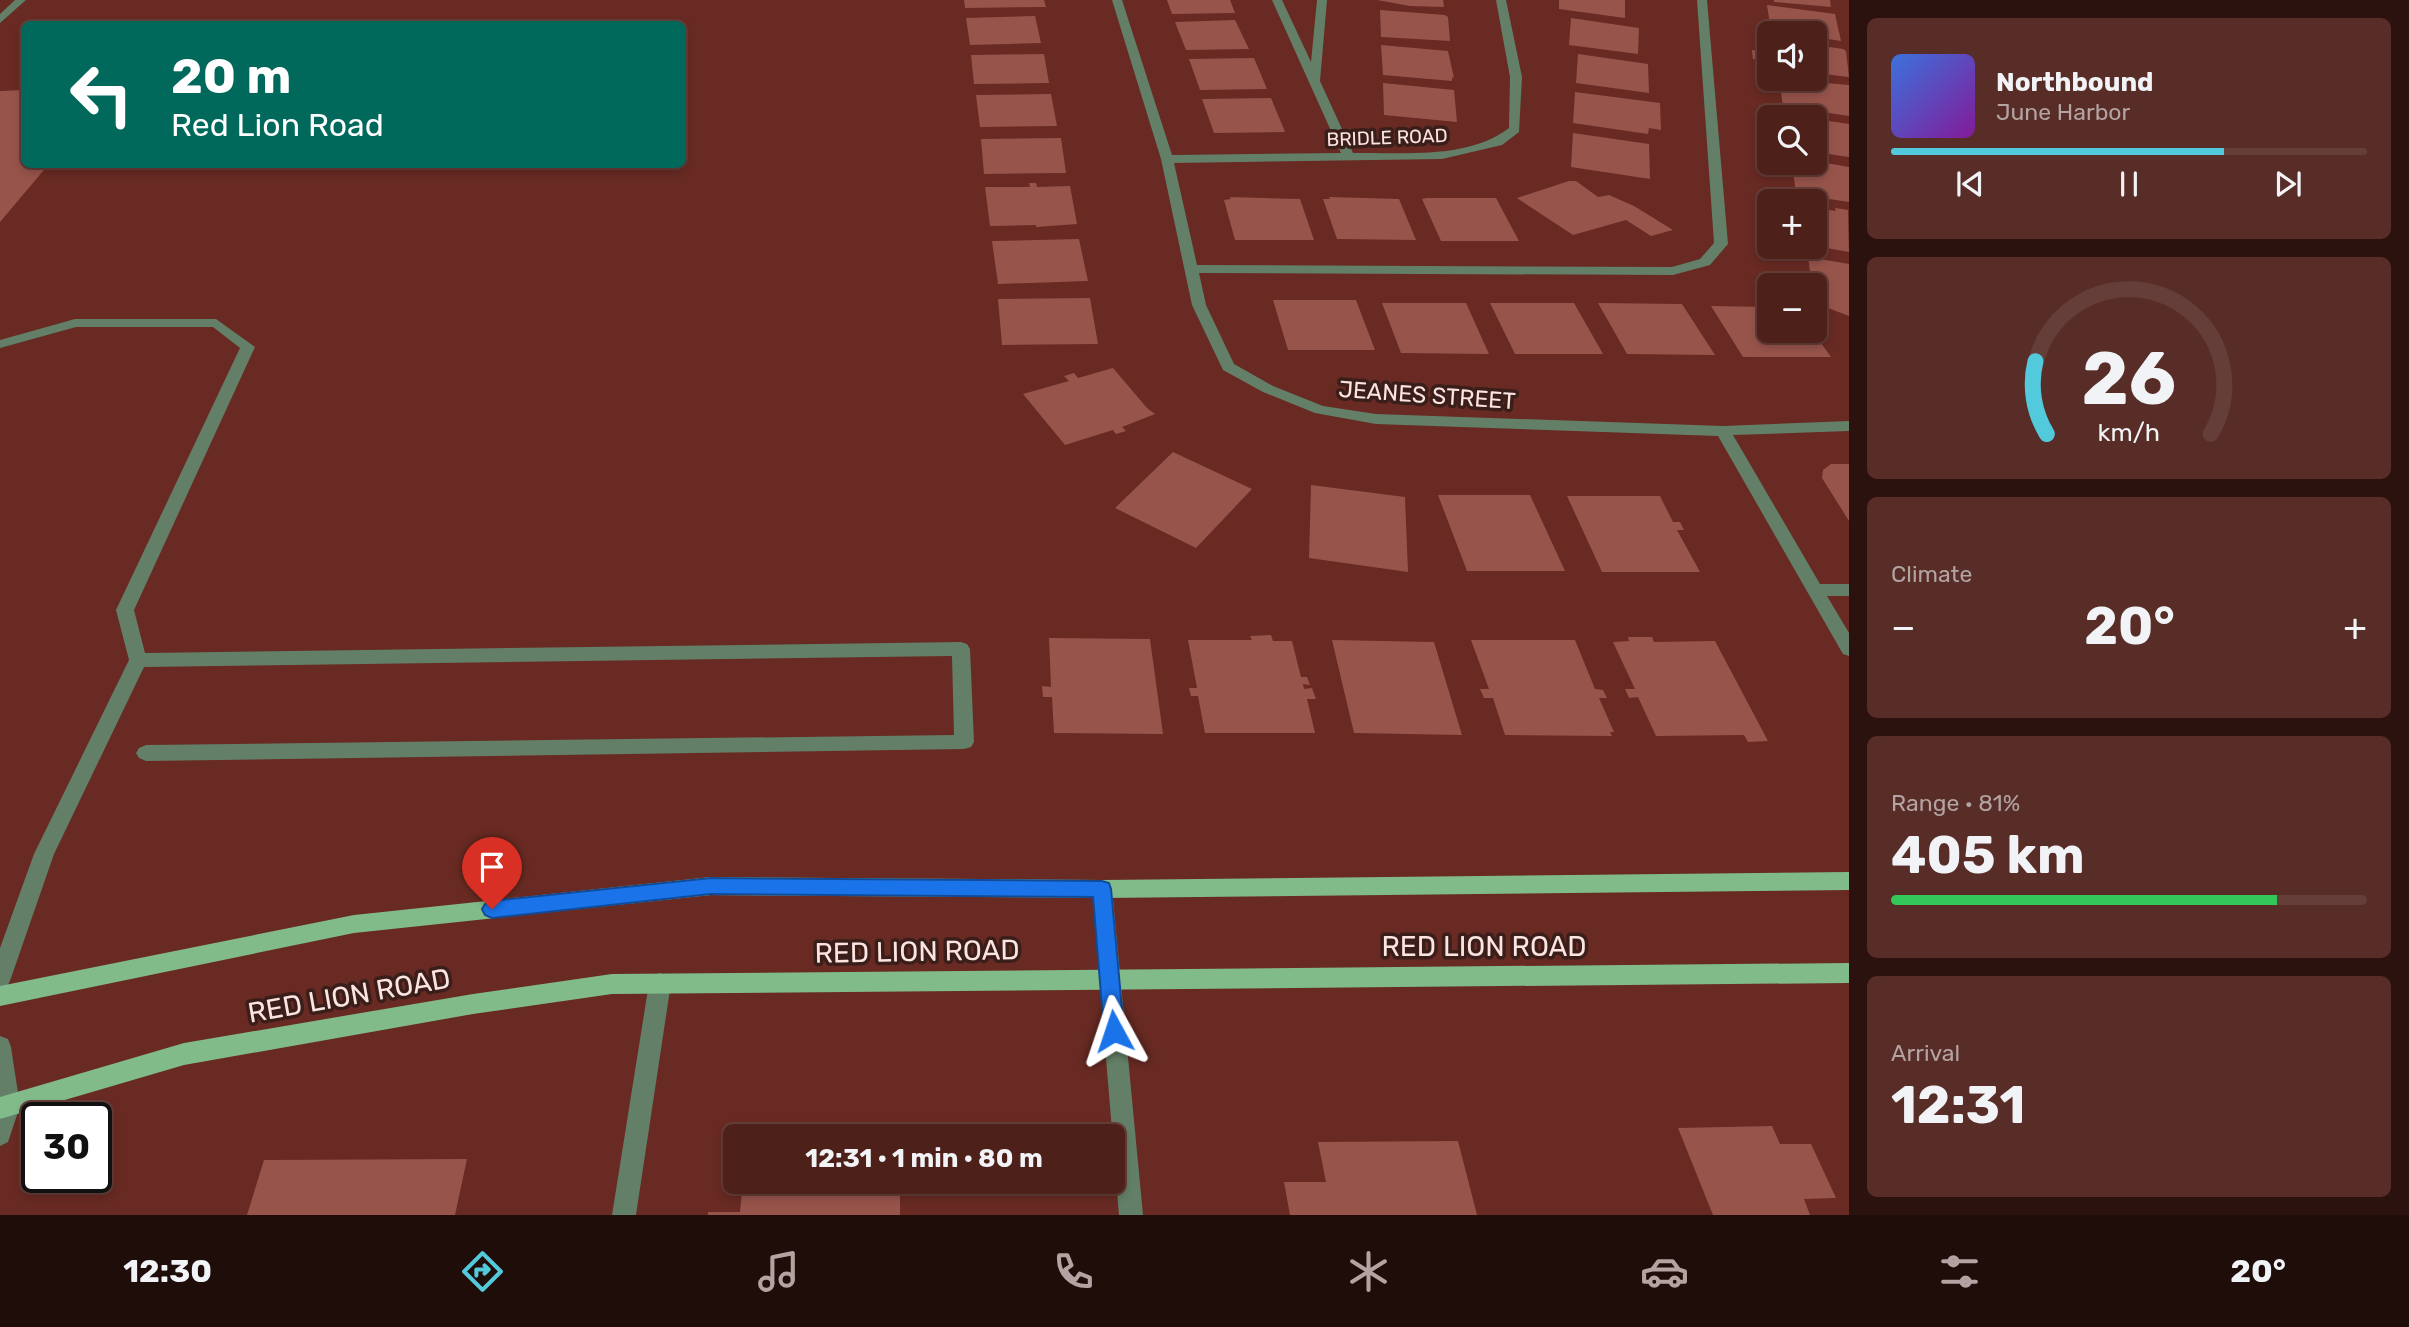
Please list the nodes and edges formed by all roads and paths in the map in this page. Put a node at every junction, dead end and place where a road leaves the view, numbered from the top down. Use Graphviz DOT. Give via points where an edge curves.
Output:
graph roads {
  1 [pos="21,0"];
  2 [pos="1117,0"];
  3 [pos="1277,0"];
  4 [pos="1322,0"];
  5 [pos="1501,0"];
  6 [pos="1703,0"];
  7 [pos="0,20"];
  8 [pos="1315,82"];
  9 [pos="1349,157"];
  10 [pos="1167,159"];
  11 [pos="1191,269"];
  12 [pos="0,344"];
  13 [pos="1849,426"];
  14 [pos="1723,431"];
  15 [pos="1815,590"];
  16 [pos="1849,590"];
  17 [pos="1849,649"];
  18 [pos="138,660"];
  19 [pos="146,753"];
  20 [pos="1849,881"];
  21 [pos="1102,889"];
  22 [pos="1849,973"];
  23 [pos="0,978"];
  24 [pos="1109,979"];
  25 [pos="660,983"];
  26 [pos="0,996"];
  27 [pos="0,1047"];
  28 [pos="4,1107"];
  29 [pos="0,1134"];
  30 [pos="624,1215"];
  31 [pos="1132,1215"];
  1 -- 7 [label="street"];
  2 -- 10 [label="street, JEANES STREET"];
  3 -- 8 [label="street"];
  4 -- 8 [label="street"];
  5 -- 9 [label="street, BRIDLE ROAD" via="1516,77 1515,129 1497,142 1443,155"];
  6 -- 11 [label="street" via="1721,244 1705,262 1673,271"];
  8 -- 9 [label="street"];
  9 -- 10 [label="street, BRIDLE ROAD"];
  10 -- 11 [label="street, JEANES STREET"];
  11 -- 14 [label="street, JEANES STREET" via="1199,306 1228,367 1320,410 1376,419"];
  12 -- 18 [label="street" via="75,323 216,323 248,347 125,610"];
  13 -- 14 [label="street, JEANES STREET"];
  14 -- 15 [label="street"];
  15 -- 16 [label="street"];
  15 -- 17 [label="street"];
  18 -- 19 [label="street" via="961,649 964,742"];
  18 -- 23 [label="street" via="44,854"];
  20 -- 21 [label="main road"];
  21 -- 24 [label="street"];
  21 -- 26 [label="main road" via="711,886 355,924"];
  22 -- 24 [label="main road, RED LION ROAD"];
  24 -- 25 [label="main road, RED LION ROAD"];
  24 -- 31 [label="street"];
  25 -- 28 [label="main road, RED LION ROAD" via="612,984 473,1004 184,1054"];
  25 -- 30 [label="street"];
  27 -- 28 [label="street"];
  28 -- 29 [label="street"];
}
